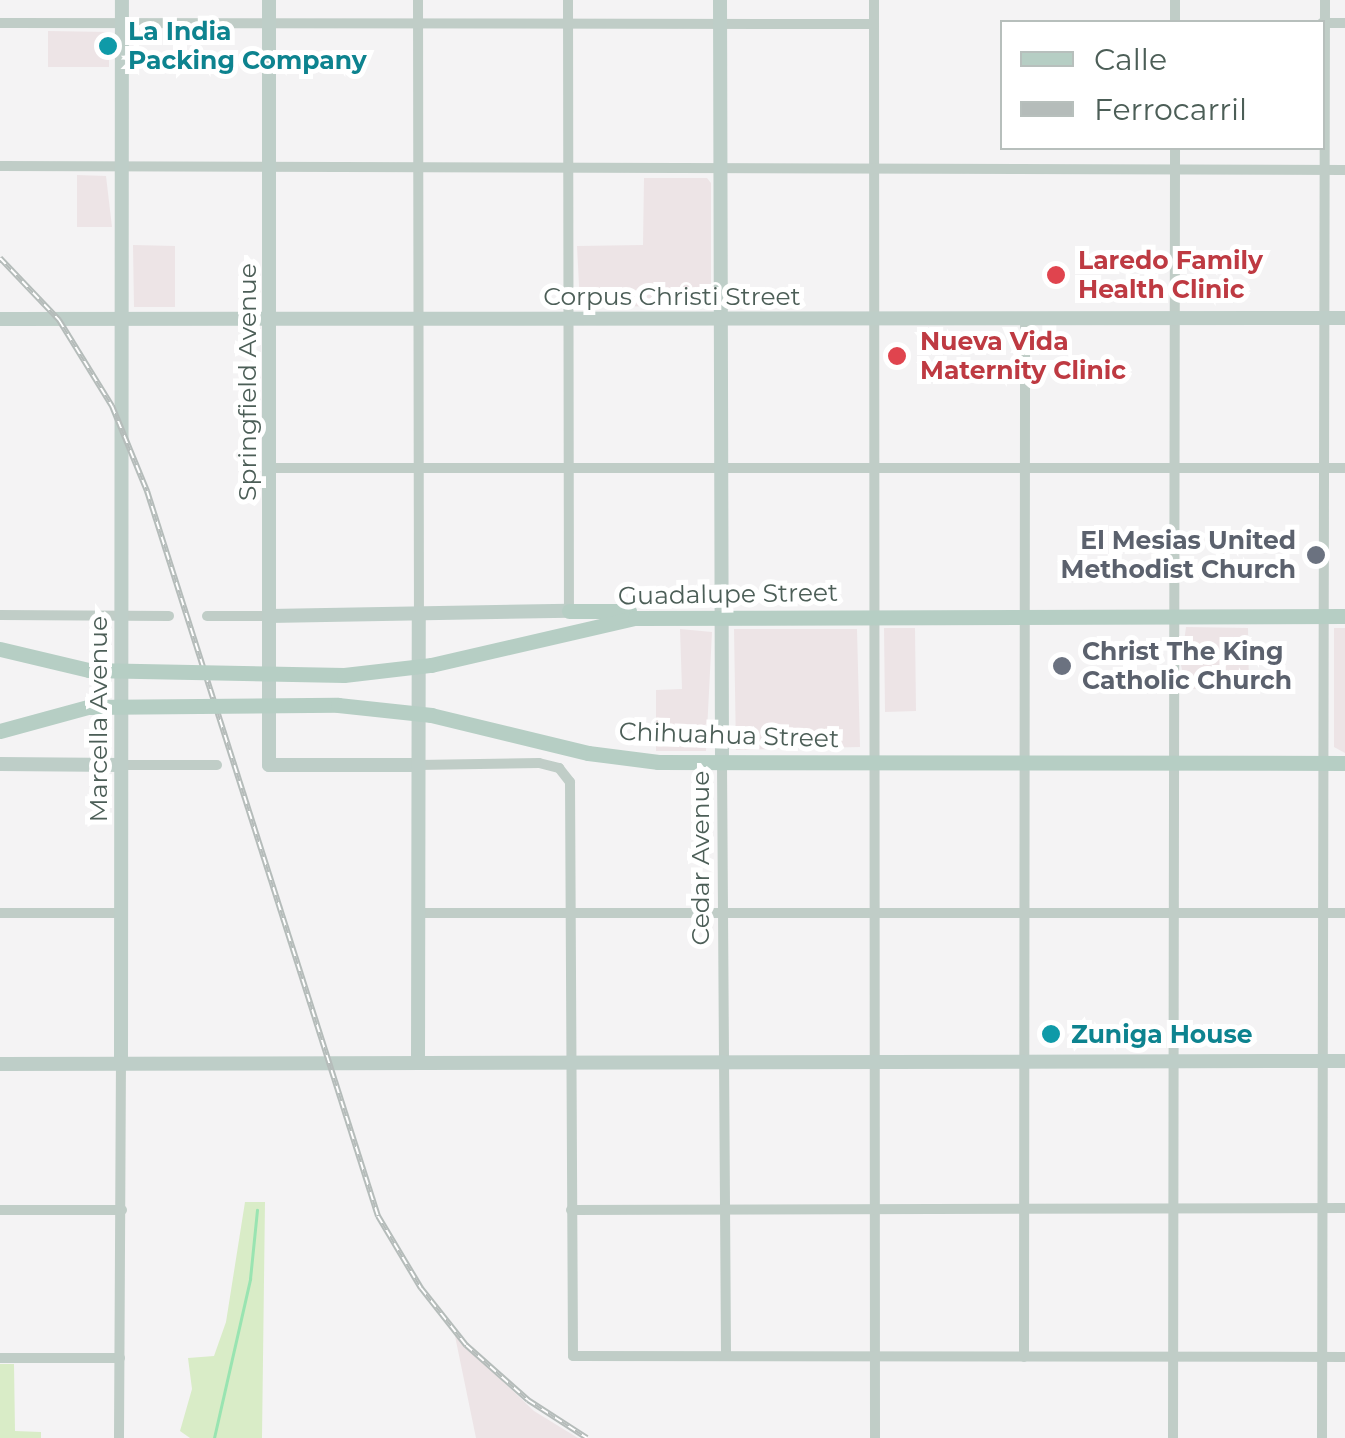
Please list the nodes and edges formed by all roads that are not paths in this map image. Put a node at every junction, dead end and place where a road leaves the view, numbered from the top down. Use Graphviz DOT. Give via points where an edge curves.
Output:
graph roads {
  1 [pos="122,0"];
  2 [pos="269,0"];
  3 [pos="418,0"];
  4 [pos="568,0"];
  5 [pos="720,0"];
  6 [pos="874,0"];
  7 [pos="0,23"];
  8 [pos="122,23"];
  9 [pos="269,23"];
  10 [pos="418,24"];
  11 [pos="568,24"];
  12 [pos="720,24"];
  13 [pos="874,24"];
  14 [pos="1175,150"];
  15 [pos="1324,150"];
  16 [pos="0,166"];
  17 [pos="122,169"];
  18 [pos="873,170"];
  19 [pos="1175,170"];
  20 [pos="1324,170"];
  21 [pos="1345,170"];
  22 [pos="270,171"];
  23 [pos="418,171"];
  24 [pos="721,171"];
  25 [pos="569,172"];
  26 [pos="873,318"];
  27 [pos="1025,318"];
  28 [pos="1174,318"];
  29 [pos="1324,318"];
  30 [pos="1345,318"];
  31 [pos="122,319"];
  32 [pos="269,319"];
  33 [pos="418,319"];
  34 [pos="570,319"];
  35 [pos="721,319"];
  36 [pos="0,320"];
  37 [pos="269,468"];
  38 [pos="419,468"];
  39 [pos="569,468"];
  40 [pos="873,468"];
  41 [pos="1024,468"];
  42 [pos="1174,468"];
  43 [pos="1324,468"];
  44 [pos="1345,468"];
  45 [pos="722,469"];
  46 [pos="569,611"];
  47 [pos="0,616"];
  48 [pos="120,616"];
  49 [pos="169,616"];
  50 [pos="208,616"];
  51 [pos="269,616"];
  52 [pos="872,616"];
  53 [pos="1025,616"];
  54 [pos="1174,616"];
  55 [pos="1323,616"];
  56 [pos="1345,616"];
  57 [pos="419,617"];
  58 [pos="721,617"];
  59 [pos="687,618"];
  60 [pos="0,649"];
  61 [pos="0,732"];
  62 [pos="1025,763"];
  63 [pos="1174,763"];
  64 [pos="1324,763"];
  65 [pos="1345,763"];
  66 [pos="0,764"];
  67 [pos="121,764"];
  68 [pos="418,764"];
  69 [pos="722,764"];
  70 [pos="874,764"];
  71 [pos="216,765"];
  72 [pos="570,912"];
  73 [pos="0,913"];
  74 [pos="121,913"];
  75 [pos="420,913"];
  76 [pos="723,913"];
  77 [pos="873,913"];
  78 [pos="1024,913"];
  79 [pos="1173,913"];
  80 [pos="1324,913"];
  81 [pos="1345,913"];
  82 [pos="1173,1061"];
  83 [pos="1324,1061"];
  84 [pos="1345,1061"];
  85 [pos="723,1062"];
  86 [pos="875,1062"];
  87 [pos="1024,1062"];
  88 [pos="121,1063"];
  89 [pos="418,1063"];
  90 [pos="569,1063"];
  91 [pos="0,1064"];
  92 [pos="724,1208"];
  93 [pos="1324,1208"];
  94 [pos="1345,1208"];
  95 [pos="874,1209"];
  96 [pos="1024,1209"];
  97 [pos="1173,1209"];
  98 [pos="0,1210"];
  99 [pos="122,1210"];
  100 [pos="571,1210"];
  101 [pos="726,1356"];
  102 [pos="876,1356"];
  103 [pos="1024,1356"];
  104 [pos="1173,1357"];
  105 [pos="1324,1357"];
  106 [pos="1345,1357"];
  107 [pos="0,1358"];
  108 [pos="120,1358"];
  109 [pos="120,1438"];
  110 [pos="875,1438"];
  111 [pos="1173,1438"];
  112 [pos="1322,1438"];
  1 -- 8 [label="street, Marcella Avenue"];
  2 -- 9 [label="street, Springfield Avenue"];
  3 -- 10 [label="street"];
  4 -- 11 [label="street"];
  5 -- 12 [label="street, Cedar Avenue"];
  6 -- 13 [label="street"];
  7 -- 8 [label="street"];
  8 -- 9 [label="street"];
  8 -- 17 [label="street, Marcella Avenue"];
  9 -- 10 [label="street"];
  9 -- 22 [label="street, Springfield Avenue"];
  10 -- 11 [label="street"];
  10 -- 23 [label="street"];
  11 -- 12 [label="street"];
  11 -- 25 [label="street"];
  12 -- 13 [label="street"];
  12 -- 24 [label="street, Cedar Avenue"];
  13 -- 18 [label="street"];
  14 -- 19 [label="street"];
  15 -- 20 [label="street"];
  16 -- 17 [label="street"];
  17 -- 22 [label="street"];
  17 -- 31 [label="street, Marcella Avenue"];
  18 -- 19 [label="street"];
  18 -- 24 [label="street"];
  18 -- 26 [label="street"];
  19 -- 20 [label="street"];
  19 -- 28 [label="street"];
  20 -- 21 [label="street"];
  20 -- 29 [label="street"];
  22 -- 23 [label="street"];
  22 -- 32 [label="street, Springfield Avenue"];
  23 -- 25 [label="street"];
  23 -- 33 [label="street"];
  24 -- 25 [label="street"];
  24 -- 35 [label="street, Cedar Avenue"];
  25 -- 34 [label="street"];
  26 -- 27 [label="street, Corpus Christi Street"];
  26 -- 35 [label="street, Corpus Christi Street"];
  26 -- 40 [label="street"];
  27 -- 28 [label="street, Corpus Christi Street"];
  27 -- 41 [label="street"];
  28 -- 29 [label="street, Corpus Christi Street"];
  28 -- 42 [label="street"];
  29 -- 30 [label="street, Corpus Christi Street"];
  29 -- 43 [label="street"];
  31 -- 32 [label="street, Corpus Christi Street"];
  31 -- 36 [label="street, Corpus Christi Street"];
  31 -- 48 [label="street, Marcella Avenue"];
  32 -- 33 [label="street, Corpus Christi Street"];
  32 -- 37 [label="street, Springfield Avenue"];
  33 -- 34 [label="street, Corpus Christi Street"];
  33 -- 38 [label="street"];
  34 -- 35 [label="street, Corpus Christi Street"];
  34 -- 39 [label="street"];
  35 -- 45 [label="street, Cedar Avenue"];
  37 -- 38 [label="street"];
  37 -- 51 [label="street, Springfield Avenue"];
  38 -- 39 [label="street"];
  38 -- 57 [label="street"];
  39 -- 45 [label="street"];
  39 -- 46 [label="street"];
  40 -- 41 [label="street"];
  40 -- 45 [label="street"];
  40 -- 52 [label="street"];
  41 -- 42 [label="street"];
  41 -- 53 [label="street"];
  42 -- 43 [label="street"];
  42 -- 54 [label="street"];
  43 -- 44 [label="street"];
  43 -- 55 [label="street"];
  45 -- 58 [label="street, Cedar Avenue"];
  46 -- 57 [label="street"];
  46 -- 59 [label="main road"];
  47 -- 48 [label="street"];
  48 -- 49 [label="street"];
  48 -- 67 [label="street, Marcella Avenue"];
  50 -- 51 [label="street"];
  51 -- 57 [label="street"];
  51 -- 68 [label="street, Springfield Avenue" via="262,765"];
  52 -- 53 [label="main road, Guadalupe Street"];
  52 -- 58 [label="main road, Guadalupe Street"];
  52 -- 70 [label="street"];
  53 -- 54 [label="main road, Guadalupe Street"];
  53 -- 62 [label="street"];
  54 -- 55 [label="main road, Guadalupe Street"];
  54 -- 63 [label="street"];
  55 -- 56 [label="main road, Guadalupe Street"];
  55 -- 64 [label="street"];
  57 -- 68 [label="street"];
  58 -- 59 [label="main road, Guadalupe Street"];
  58 -- 69 [label="street, Cedar Avenue"];
  59 -- 60 [label="main road, Guadalupe Street, bridge" via="592,624 430,665 344,674 89,670"];
  61 -- 69 [label="main road, Chihuahua Street, bridge" via="88,708 338,704 431,716 588,754"];
  62 -- 63 [label="main road, Chihuahua Street"];
  62 -- 70 [label="main road, Chihuahua Street"];
  62 -- 78 [label="street"];
  63 -- 64 [label="main road, Chihuahua Street"];
  63 -- 79 [label="street"];
  64 -- 65 [label="main road, Chihuahua Street"];
  64 -- 80 [label="street"];
  66 -- 67 [label="street"];
  67 -- 71 [label="street"];
  67 -- 74 [label="street, Marcella Avenue"];
  68 -- 72 [label="street" via="559,768 568,780"];
  68 -- 75 [label="street"];
  69 -- 70 [label="main road, Chihuahua Street"];
  69 -- 76 [label="street, Cedar Avenue"];
  70 -- 77 [label="street"];
  72 -- 75 [label="street"];
  72 -- 76 [label="street"];
  72 -- 90 [label="street"];
  73 -- 74 [label="street"];
  74 -- 88 [label="street, Marcella Avenue"];
  75 -- 89 [label="street"];
  76 -- 77 [label="street"];
  76 -- 85 [label="street, Cedar Avenue"];
  77 -- 78 [label="street"];
  77 -- 86 [label="street"];
  78 -- 79 [label="street"];
  78 -- 87 [label="street"];
  79 -- 80 [label="street"];
  79 -- 82 [label="street"];
  80 -- 81 [label="street"];
  80 -- 83 [label="street"];
  82 -- 83 [label="street"];
  82 -- 87 [label="street"];
  82 -- 97 [label="street"];
  83 -- 84 [label="street"];
  83 -- 93 [label="street"];
  85 -- 86 [label="street"];
  85 -- 90 [label="street"];
  85 -- 92 [label="street, Cedar Avenue"];
  86 -- 87 [label="street"];
  86 -- 95 [label="street"];
  87 -- 96 [label="street"];
  88 -- 89 [label="street"];
  88 -- 91 [label="street"];
  88 -- 99 [label="street, Marcella Avenue"];
  89 -- 90 [label="street"];
  90 -- 100 [label="street"];
  92 -- 95 [label="street"];
  92 -- 100 [label="street"];
  92 -- 101 [label="street, Cedar Avenue"];
  93 -- 94 [label="street"];
  93 -- 97 [label="street"];
  93 -- 105 [label="street"];
  95 -- 96 [label="street"];
  95 -- 102 [label="street"];
  96 -- 97 [label="street"];
  96 -- 103 [label="street"];
  97 -- 104 [label="street"];
  98 -- 99 [label="street"];
  99 -- 108 [label="street, Marcella Avenue"];
  100 -- 101 [label="street" via="573,1356"];
  101 -- 102 [label="street"];
  102 -- 103 [label="street"];
  102 -- 110 [label="street"];
  103 -- 104 [label="street"];
  104 -- 105 [label="street"];
  104 -- 111 [label="street"];
  105 -- 106 [label="street"];
  105 -- 112 [label="street"];
  107 -- 108 [label="street"];
  108 -- 109 [label="street, Marcella Avenue"];
}
